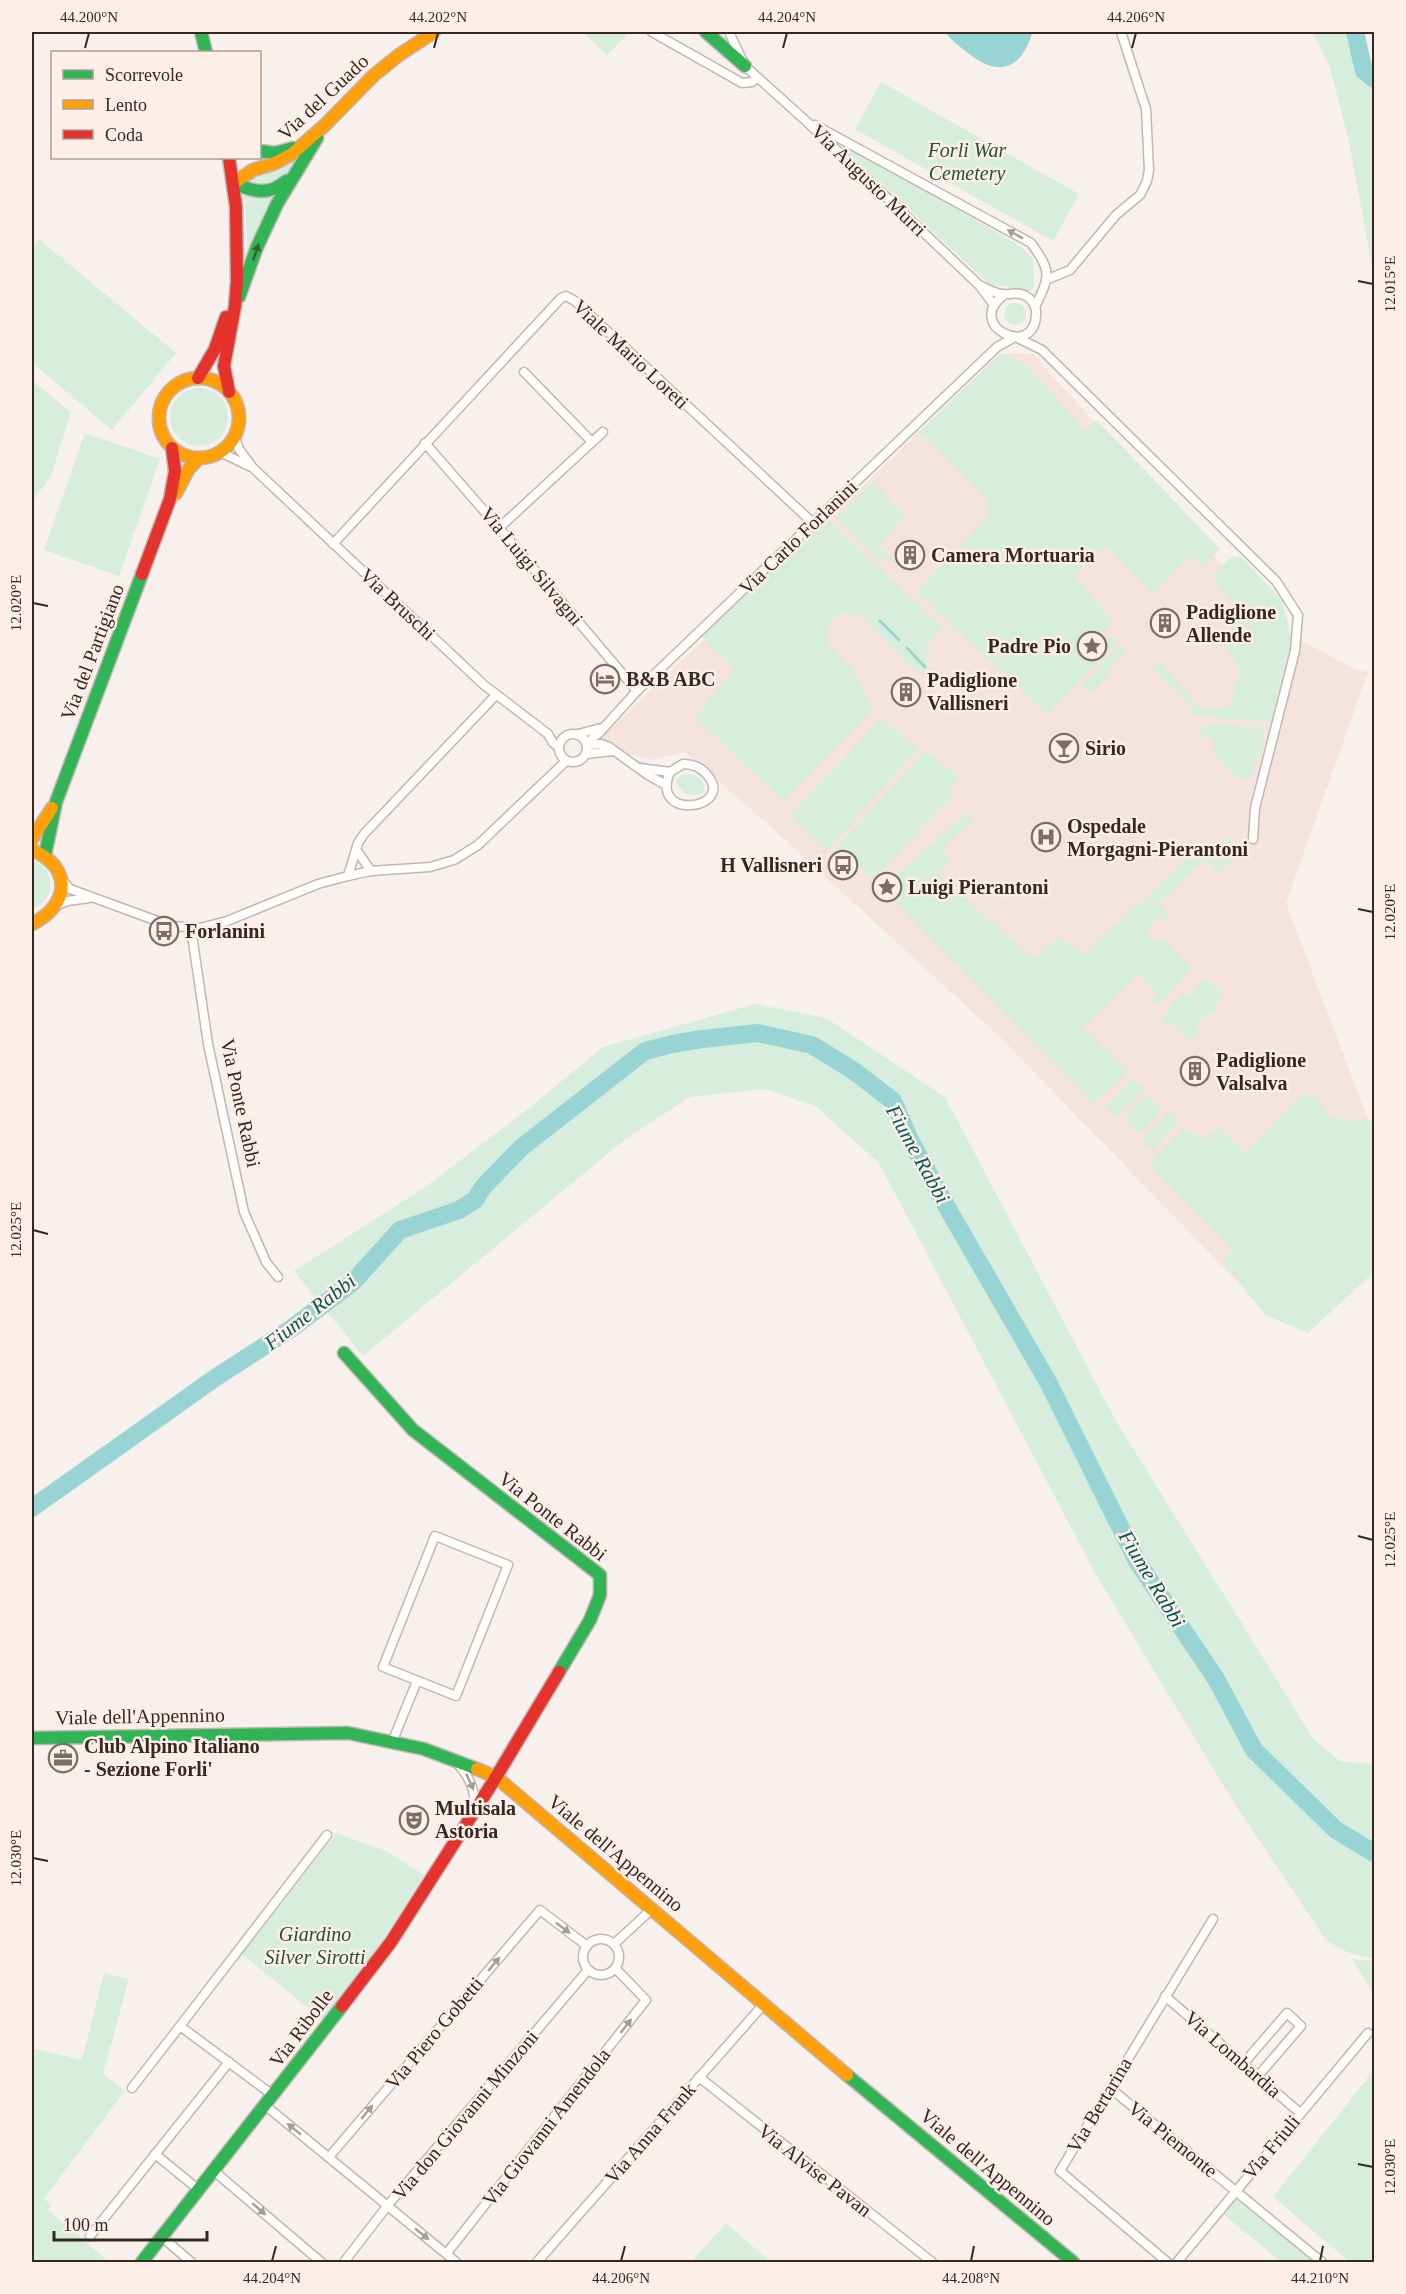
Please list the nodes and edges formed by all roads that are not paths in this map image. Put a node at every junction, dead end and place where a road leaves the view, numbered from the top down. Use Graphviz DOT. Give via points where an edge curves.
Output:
graph roads {
  1 [pos="201,32"];
  2 [pos="434,32"];
  3 [pos="652,32"];
  4 [pos="706,32"];
  5 [pos="729,32"];
  6 [pos="1121,32"];
  7 [pos="206,51"];
  8 [pos="745,66"];
  9 [pos="757,78"];
  10 [pos="807,121"];
  11 [pos="325,125"];
  12 [pos="305,142"];
  13 [pos="261,151"];
  14 [pos="229,159"];
  15 [pos="296,170"];
  16 [pos="234,183"];
  17 [pos="237,260"];
  18 [pos="1048,279"];
  19 [pos="979,285"];
  20 [pos="1044,289"];
  21 [pos="1004,295"];
  22 [pos="1030,298"];
  23 [pos="994,305"];
  24 [pos="236,306"];
  25 [pos="1035,307"];
  26 [pos="1029,332"];
  27 [pos="1004,334"];
  28 [pos="1016,337"];
  29 [pos="1035,345"];
  30 [pos="997,347"];
  31 [pos="524,372"];
  32 [pos="198,378"];
  33 [pos="230,393"];
  34 [pos="603,432"];
  35 [pos="234,436"];
  36 [pos="592,442"];
  37 [pos="425,443"];
  38 [pos="172,448"];
  39 [pos="219,452"];
  40 [pos="199,458"];
  41 [pos="253,468"];
  42 [pos="165,515"];
  43 [pos="813,523"];
  44 [pos="499,528"];
  45 [pos="333,544"];
  46 [pos="637,691"];
  47 [pos="496,695"];
  48 [pos="601,728"];
  49 [pos="548,734"];
  50 [pos="578,734"];
  51 [pos="567,735"];
  52 [pos="559,747"];
  53 [pos="586,747"];
  54 [pos="566,761"];
  55 [pos="640,768"];
  56 [pos="670,772"];
  57 [pos="666,785"];
  58 [pos="56,802"];
  59 [pos="32,838"];
  60 [pos="1253,839"];
  61 [pos="32,850"];
  62 [pos="357,851"];
  63 [pos="45,855"];
  64 [pos="371,871"];
  65 [pos="348,876"];
  66 [pos="61,879"];
  67 [pos="93,897"];
  68 [pos="57,905"];
  69 [pos="32,924"];
  70 [pos="191,928"];
  71 [pos="278,1277"];
  72 [pos="344,1353"];
  73 [pos="417,1681"];
  74 [pos="32,1737"];
  75 [pos="393,1740"];
  76 [pos="452,1758"];
  77 [pos="496,1777"];
  78 [pos="475,1811"];
  79 [pos="327,1834"];
  80 [pos="652,1909"];
  81 [pos="1213,1919"];
  82 [pos="614,1944"];
  83 [pos="587,1946"];
  84 [pos="616,1969"];
  85 [pos="588,1970"];
  86 [pos="1165,1996"];
  87 [pos="763,2005"];
  88 [pos="180,2026"];
  89 [pos="1368,2033"];
  90 [pos="230,2062"];
  91 [pos="1243,2064"];
  92 [pos="1258,2076"];
  93 [pos="699,2077"];
  94 [pos="132,2088"];
  95 [pos="1110,2088"];
  96 [pos="274,2096"];
  97 [pos="266,2106"];
  98 [pos="1300,2113"];
  99 [pos="155,2154"];
  100 [pos="329,2157"];
  101 [pos="214,2171"];
  102 [pos="199,2190"];
  103 [pos="1235,2190"];
  104 [pos="388,2205"];
  105 [pos="90,2236"];
  106 [pos="162,2237"];
  107 [pos="447,2253"];
  108 [pos="142,2262"];
  109 [pos="192,2262"];
  110 [pos="321,2262"];
  111 [pos="344,2262"];
  112 [pos="456,2262"];
  113 [pos="537,2262"];
  114 [pos="932,2262"];
  115 [pos="1073,2262"];
  116 [pos="1167,2262"];
  117 [pos="1177,2262"];
  118 [pos="1322,2262"];
  1 -- 7 [label="main road"];
  2 -- 11 [label="main road, Via del Guado" via="374,75"];
  3 -- 9 [label="street" via="742,83"];
  4 -- 8 [label="main road"];
  5 -- 8 [label="street, Via Augusto Murri"];
  6 -- 18 [label="street" via="1146,109 1147,181 1140,195 1116,215 1070,270"];
  8 -- 9 [label="street, Via Augusto Murri"];
  9 -- 10 [label="street, Via Augusto Murri"];
  18 -- 10 [label="street, one-way" via="1043,259 1031,243"];
  10 -- 19 [label="street, Via Augusto Murri"];
  11 -- 12 [label="main road, Via del Guado"];
  11 -- 15 [label="main road"];
  12 -- 13 [label="main road" via="275,153"];
  12 -- 16 [label="main road, Via del Guado" via="292,154 253,170"];
  14 -- 16 [label="main road"];
  15 -- 16 [label="main road" via="278,189 263,193"];
  24 -- 15 [label="main road, one-way" via="267,224"];
  16 -- 17 [label="main road"];
  17 -- 24 [label="main road"];
  17 -- 32 [label="main road" via="217,348"];
  18 -- 20 [label="street"];
  19 -- 21 [label="street"];
  19 -- 23 [label="street"];
  20 -- 22 [label="street"];
  20 -- 25 [label="street"];
  21 -- 22 [label="street" via="1017,292"];
  21 -- 23 [label="street"];
  22 -- 25 [label="street"];
  23 -- 27 [label="street" via="992,319"];
  24 -- 33 [label="main road" via="224,366"];
  25 -- 26 [label="street" via="1035,324"];
  26 -- 28 [label="street"];
  26 -- 29 [label="street"];
  27 -- 28 [label="street"];
  27 -- 30 [label="street"];
  28 -- 29 [label="street"];
  28 -- 30 [label="street"];
  29 -- 60 [label="street" via="1276,581 1298,615 1295,651 1255,808"];
  30 -- 43 [label="street, Via Carlo Forlanini"];
  31 -- 36 [label="street"];
  32 -- 33 [label="main road" via="221,385"];
  32 -- 38 [label="main road" via="175,386 161,404 160,428"];
  33 -- 35 [label="main road" via="238,414"];
  34 -- 36 [label="street"];
  35 -- 39 [label="main road"];
  35 -- 41 [label="street, Via Bruschi"];
  36 -- 44 [label="street"];
  37 -- 43 [label="street, Viale Mario Loreti" via="561,298 568,296"];
  37 -- 44 [label="street, Via Luigi Silvagni"];
  37 -- 45 [label="street, Viale Mario Loreti"];
  38 -- 40 [label="main road"];
  38 -- 42 [label="main road, Via del Partigiano" via="175,471"];
  39 -- 40 [label="main road"];
  39 -- 41 [label="street, Via Bruschi"];
  40 -- 42 [label="main road, Via del Partigiano"];
  41 -- 45 [label="street, Via Bruschi"];
  42 -- 58 [label="main road, Via del Partigiano"];
  43 -- 46 [label="street, Via Carlo Forlanini"];
  44 -- 46 [label="street, Via Luigi Silvagni"];
  45 -- 47 [label="street, Via Bruschi"];
  46 -- 48 [label="street, Via Carlo Forlanini"];
  47 -- 49 [label="street, Via Bruschi"];
  47 -- 62 [label="street" via="364,834"];
  48 -- 50 [label="street"];
  48 -- 53 [label="street, Via Carlo Forlanini"];
  49 -- 51 [label="street"];
  49 -- 52 [label="street, Via Bruschi"];
  50 -- 51 [label="street"];
  50 -- 53 [label="street"];
  51 -- 52 [label="street"];
  52 -- 54 [label="street"];
  53 -- 54 [label="street" via="578,762"];
  53 -- 55 [label="street" via="613,751"];
  54 -- 64 [label="street" via="466,854 430,867"];
  55 -- 56 [label="street"];
  55 -- 57 [label="street"];
  56 -- 57 [label="street"];
  56 -- 57 [label="street" via="683,764 697,767 709,776 712,791 705,802 685,805 674,801"];
  58 -- 59 [label="main road, Via del Partigiano"];
  58 -- 63 [label="main road, Via del Partigiano"];
  61 -- 63 [label="main road"];
  62 -- 64 [label="street"];
  62 -- 65 [label="street"];
  63 -- 66 [label="main road"];
  64 -- 65 [label="street"];
  65 -- 70 [label="street" via="227,921"];
  66 -- 67 [label="street" via="70,889"];
  66 -- 68 [label="main road"];
  67 -- 68 [label="street"];
  67 -- 70 [label="street" via="171,926"];
  68 -- 69 [label="main road" via="43,920"];
  70 -- 71 [label="street, Via Ponte Rabbi" via="208,1044 244,1212 266,1262"];
  72 -- 77 [label="main road, Via Ponte Rabbi" via="413,1430 600,1575 600,1595 590,1620"];
  73 -- 73 [label="street" via="456,1696 508,1565 435,1536 383,1667"];
  73 -- 75 [label="street"];
  74 -- 75 [label="main road, Viale dell'Appennino" via="348,1733"];
  75 -- 76 [label="main road, Viale dell'Appennino"];
  76 -- 77 [label="main road, Viale dell'Appennino"];
  76 -- 78 [label="street, one-way" via="473,1786"];
  77 -- 78 [label="main road, Via Ribolle"];
  77 -- 80 [label="main road, Viale dell'Appennino"];
  78 -- 96 [label="main road, Via Ribolle" via="391,1942"];
  79 -- 88 [label="street"];
  80 -- 82 [label="street"];
  80 -- 87 [label="main road, Viale dell'Appennino"];
  81 -- 86 [label="street, Via Bertarina"];
  82 -- 83 [label="street" via="603,1939"];
  82 -- 84 [label="street" via="620,1959"];
  83 -- 85 [label="street" via="583,1956"];
  100 -- 83 [label="street, Via Piero Gobetti, one-way" via="540,1910"];
  84 -- 85 [label="street" via="599,1976"];
  107 -- 84 [label="street, Via Giovanni Amendola, one-way" via="646,2000"];
  85 -- 104 [label="street, Via don Giovanni Minzoni"];
  86 -- 91 [label="street, Via Lombardia"];
  86 -- 95 [label="street, Via Bertarina"];
  87 -- 93 [label="street, Via Anna Frank"];
  87 -- 115 [label="main road, Viale dell'Appennino"];
  88 -- 90 [label="street"];
  88 -- 94 [label="street"];
  89 -- 98 [label="street, Via Friuli"];
  90 -- 96 [label="street"];
  90 -- 99 [label="street"];
  91 -- 92 [label="street, Via Lombardia"];
  91 -- 92 [label="street" via="1287,2013 1301,2026"];
  92 -- 98 [label="street, Via Lombardia"];
  93 -- 113 [label="street, Via Anna Frank"];
  93 -- 114 [label="street, Via Alvise Pavan"];
  95 -- 103 [label="street, Via Piemonte"];
  95 -- 116 [label="street, Via Bertarina" via="1060,2170"];
  96 -- 97 [label="main road, Via Ribolle"];
  100 -- 97 [label="street, one-way"];
  97 -- 101 [label="main road, Via Ribolle"];
  98 -- 103 [label="street, Via Friuli"];
  99 -- 102 [label="street"];
  99 -- 105 [label="street"];
  100 -- 104 [label="street"];
  101 -- 102 [label="main road, Via Ribolle"];
  101 -- 110 [label="street, one-way"];
  102 -- 106 [label="main road, Via Ribolle"];
  103 -- 117 [label="street, Via Friuli"];
  103 -- 118 [label="street, Via Piemonte"];
  104 -- 107 [label="street, one-way"];
  104 -- 111 [label="street, Via don Giovanni Minzoni"];
  106 -- 108 [label="main road, Via Ribolle"];
  106 -- 109 [label="street"];
  107 -- 112 [label="street"];
}
